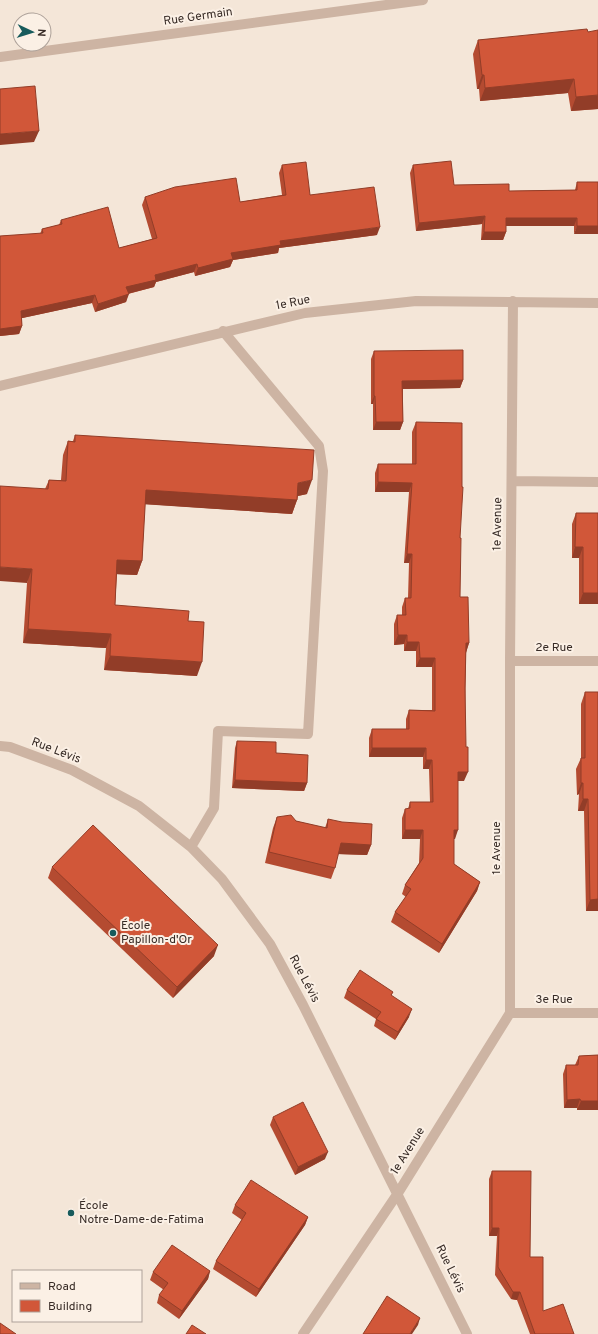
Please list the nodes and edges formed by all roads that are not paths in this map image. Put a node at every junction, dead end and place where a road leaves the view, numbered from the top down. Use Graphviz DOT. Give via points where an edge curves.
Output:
graph roads {
  1 [pos="423,0"];
  2 [pos="0,57"];
  3 [pos="513,301"];
  4 [pos="598,303"];
  5 [pos="223,331"];
  6 [pos="0,386"];
  7 [pos="512,481"];
  8 [pos="598,482"];
  9 [pos="510,661"];
  10 [pos="598,661"];
  11 [pos="0,746"];
  12 [pos="190,847"];
  13 [pos="598,1012"];
  14 [pos="510,1013"];
  15 [pos="398,1193"];
  16 [pos="303,1334"];
  17 [pos="467,1334"];
  1 -- 2 [label="street, Rue Germain"];
  3 -- 4 [label="street, 1e Rue"];
  3 -- 5 [label="street, 1e Rue" via="416,301 305,313"];
  3 -- 7 [label="street, 1e Avenue"];
  5 -- 6 [label="street, 1e Rue"];
  5 -- 12 [label="street" via="319,446 323,471 308,734 218,732 214,808"];
  7 -- 8 [label="street"];
  7 -- 9 [label="street, 1e Avenue"];
  9 -- 10 [label="street, 2e Rue"];
  9 -- 14 [label="street, 1e Avenue"];
  11 -- 12 [label="street, Rue Lévis" via="10,747 72,770 139,806"];
  12 -- 15 [label="street, Rue Lévis" via="222,879 270,944"];
  13 -- 14 [label="street, 3e Rue"];
  14 -- 15 [label="street, 1e Avenue"];
  15 -- 16 [label="street, 1e Avenue"];
  15 -- 17 [label="street, Rue Lévis"];
}
